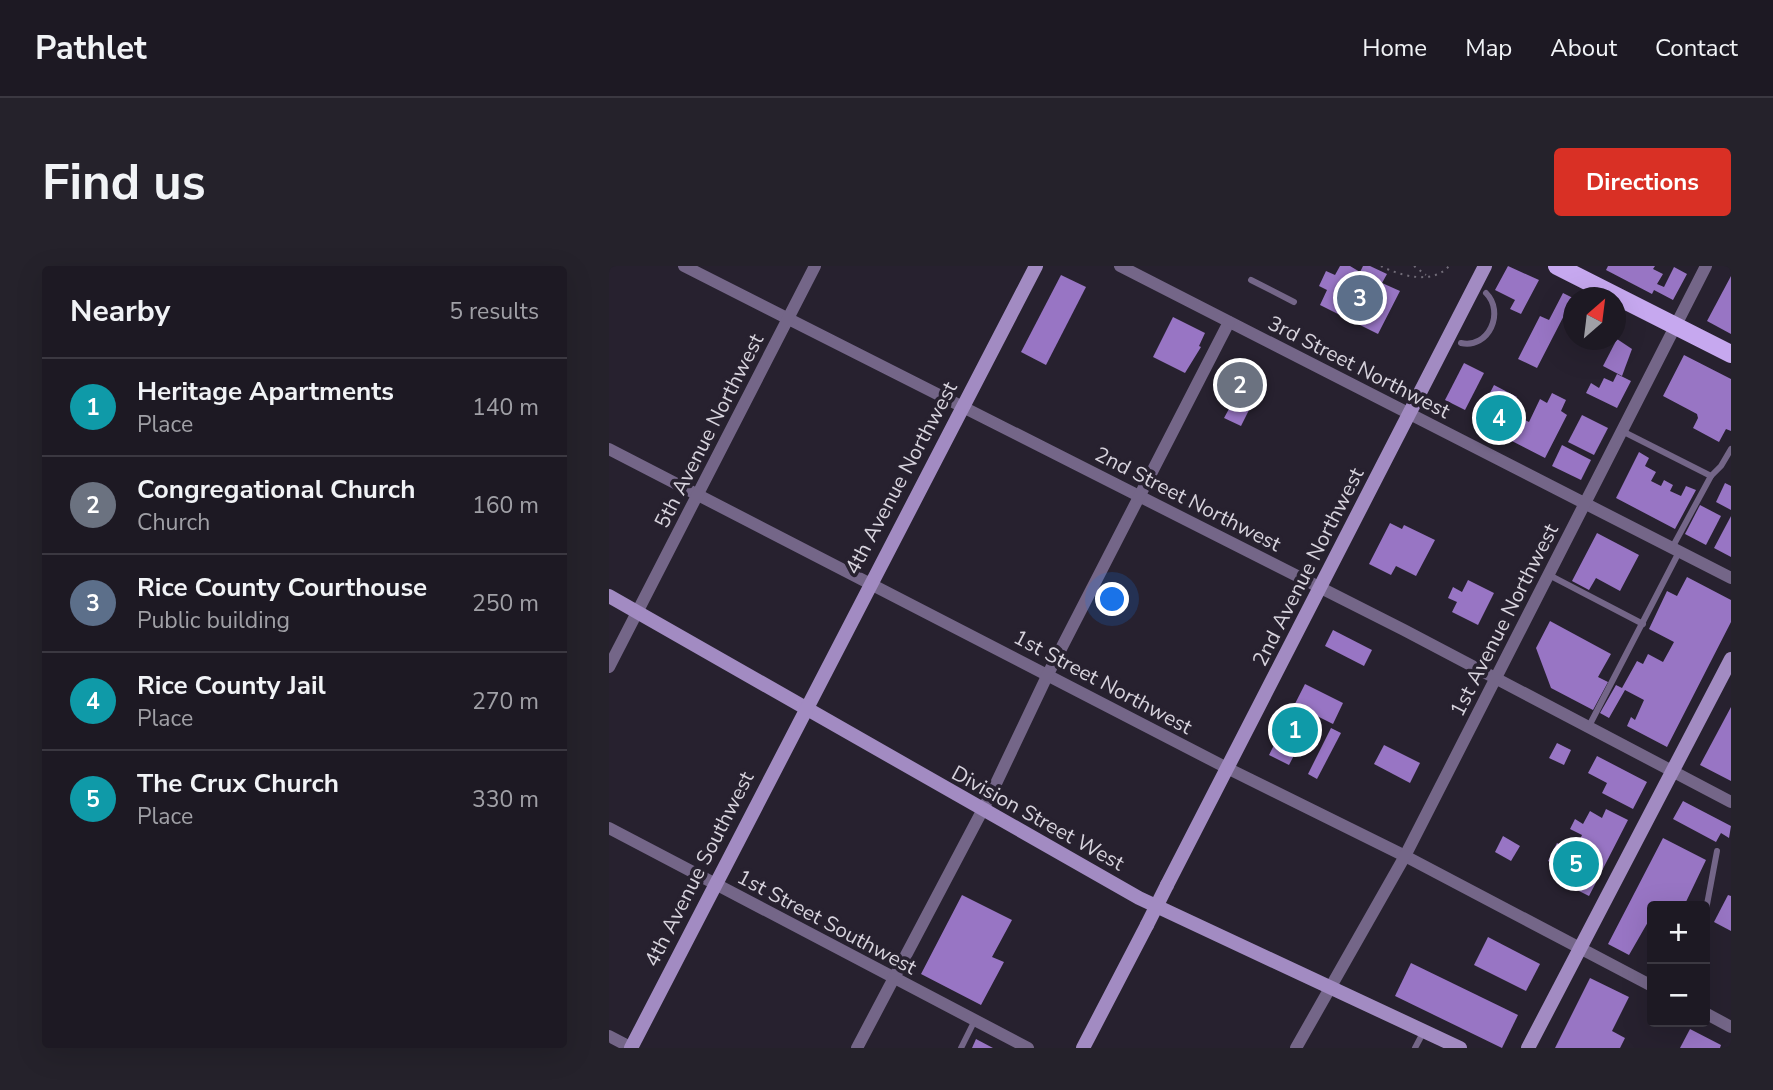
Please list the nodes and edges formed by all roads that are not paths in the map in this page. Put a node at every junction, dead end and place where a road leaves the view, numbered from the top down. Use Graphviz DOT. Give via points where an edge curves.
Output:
graph roads {
  1 [pos="684,266"];
  2 [pos="815,266"];
  3 [pos="1036,266"];
  4 [pos="1120,266"];
  5 [pos="1485,266"];
  6 [pos="1556,266"];
  7 [pos="1706,266"];
  8 [pos="1251,281"];
  9 [pos="1486,293"];
  10 [pos="1294,302"];
  11 [pos="789,317"];
  12 [pos="1229,321"];
  13 [pos="1675,326"];
  14 [pos="1461,343"];
  15 [pos="1731,354"];
  16 [pos="961,408"];
  17 [pos="1410,416"];
  18 [pos="1622,431"];
  19 [pos="609,449"];
  20 [pos="1731,449"];
  21 [pos="1711,476"];
  22 [pos="698,496"];
  23 [pos="1139,496"];
  24 [pos="1585,503"];
  25 [pos="1676,550"];
  26 [pos="1549,575"];
  27 [pos="1731,578"];
  28 [pos="870,584"];
  29 [pos="1319,588"];
  30 [pos="609,596"];
  31 [pos="637,613"];
  32 [pos="1643,624"];
  33 [pos="1731,659"];
  34 [pos="609,667"];
  35 [pos="1048,674"];
  36 [pos="1495,678"];
  37 [pos="804,709"];
  38 [pos="1588,728"];
  39 [pos="1229,769"];
  40 [pos="1672,771"];
  41 [pos="1731,802"];
  42 [pos="982,811"];
  43 [pos="609,828"];
  44 [pos="1717,852"];
  45 [pos="1405,856"];
  46 [pos="715,884"];
  47 [pos="1708,901"];
  48 [pos="1579,949"];
  49 [pos="894,979"];
  50 [pos="1647,983"];
  51 [pos="1329,987"];
  52 [pos="1710,1016"];
  53 [pos="975,1020"];
  54 [pos="1731,1027"];
  55 [pos="1424,1031"];
  56 [pos="609,1036"];
  57 [pos="631,1048"];
  58 [pos="857,1048"];
  59 [pos="961,1048"];
  60 [pos="1028,1048"];
  61 [pos="1083,1048"];
  62 [pos="1296,1048"];
  63 [pos="1415,1048"];
  64 [pos="1460,1048"];
  65 [pos="1528,1048"];
  1 -- 11 [label="street, 2nd Street Northwest"];
  2 -- 11 [label="street, 5th Avenue Northwest"];
  3 -- 16 [label="street, 4th Avenue Northwest"];
  4 -- 12 [label="street, 3rd Street Northwest"];
  5 -- 17 [label="street, 2nd Avenue Northwest"];
  6 -- 13 [label="main road"];
  7 -- 13 [label="street, 1st Avenue Northwest"];
  8 -- 10 [label="lane"];
  9 -- 14 [label="lane" via="1496,302 1497,313 1483,340"];
  11 -- 16 [label="street, 2nd Street Northwest"];
  11 -- 22 [label="street, 5th Avenue Northwest"];
  12 -- 17 [label="street, 3rd Street Northwest"];
  12 -- 23 [label="street"];
  13 -- 15 [label="main road"];
  13 -- 18 [label="street, 1st Avenue Northwest"];
  16 -- 23 [label="street, 2nd Street Northwest"];
  16 -- 28 [label="street, 4th Avenue Northwest"];
  17 -- 24 [label="street, 3rd Street Northwest"];
  17 -- 29 [label="street, 2nd Avenue Northwest"];
  18 -- 21 [label="lane"];
  18 -- 24 [label="street, 1st Avenue Northwest"];
  19 -- 22 [label="street, 1st Street Northwest"];
  20 -- 21 [label="lane"];
  21 -- 25 [label="lane"];
  22 -- 28 [label="street, 1st Street Northwest"];
  22 -- 31 [label="street, 5th Avenue Northwest"];
  23 -- 29 [label="street, 2nd Street Northwest"];
  23 -- 35 [label="street"];
  24 -- 25 [label="street, 3rd Street Northwest"];
  24 -- 26 [label="street, 1st Avenue Northwest"];
  25 -- 27 [label="street, 3rd Street Northwest"];
  25 -- 32 [label="lane"];
  26 -- 32 [label="lane"];
  26 -- 36 [label="street, 1st Avenue Northwest"];
  28 -- 35 [label="street, 1st Street Northwest"];
  28 -- 37 [label="street, 4th Avenue Northwest"];
  29 -- 36 [label="street, 2nd Street Northwest"];
  29 -- 39 [label="street, 2nd Avenue Northwest"];
  30 -- 31 [label="street, Division Street West"];
  31 -- 34 [label="street, 5th Avenue Northwest"];
  31 -- 37 [label="street, Division Street West"];
  32 -- 38 [label="lane"];
  33 -- 40 [label="street"];
  35 -- 39 [label="street, 1st Street Northwest"];
  35 -- 42 [label="street"];
  36 -- 38 [label="street, 2nd Street Northwest"];
  36 -- 45 [label="street, 1st Avenue Northwest"];
  37 -- 42 [label="street, Division Street West"];
  37 -- 46 [label="street, 4th Avenue Southwest"];
  38 -- 40 [label="street, 2nd Street Northwest"];
  39 -- 45 [label="street, 1st Street Northwest"];
  39 -- 61 [label="street, 2nd Avenue Northwest, bridge"];
  40 -- 41 [label="street, 2nd Street Northwest"];
  40 -- 48 [label="street"];
  42 -- 49 [label="street"];
  42 -- 51 [label="street, Division Street West" via="1139,898"];
  43 -- 46 [label="street, 1st Street Southwest"];
  44 -- 47 [label="lane"];
  45 -- 48 [label="street, 1st Street Northwest"];
  45 -- 51 [label="street, 1st Avenue Northwest"];
  46 -- 49 [label="street, 1st Street Southwest"];
  46 -- 57 [label="street, 4th Avenue Southwest"];
  48 -- 50 [label="street, 1st Street Northwest"];
  48 -- 65 [label="street"];
  49 -- 53 [label="street, 1st Street Southwest"];
  49 -- 58 [label="street"];
  51 -- 55 [label="street, Division Street West"];
  51 -- 62 [label="street, 1st Avenue Northwest"];
  52 -- 54 [label="street"];
  53 -- 59 [label="lane"];
  53 -- 60 [label="street, 1st Street Southwest"];
  55 -- 63 [label="lane"];
  55 -- 64 [label="street, Division Street West"];
  56 -- 57 [label="street"];
}
